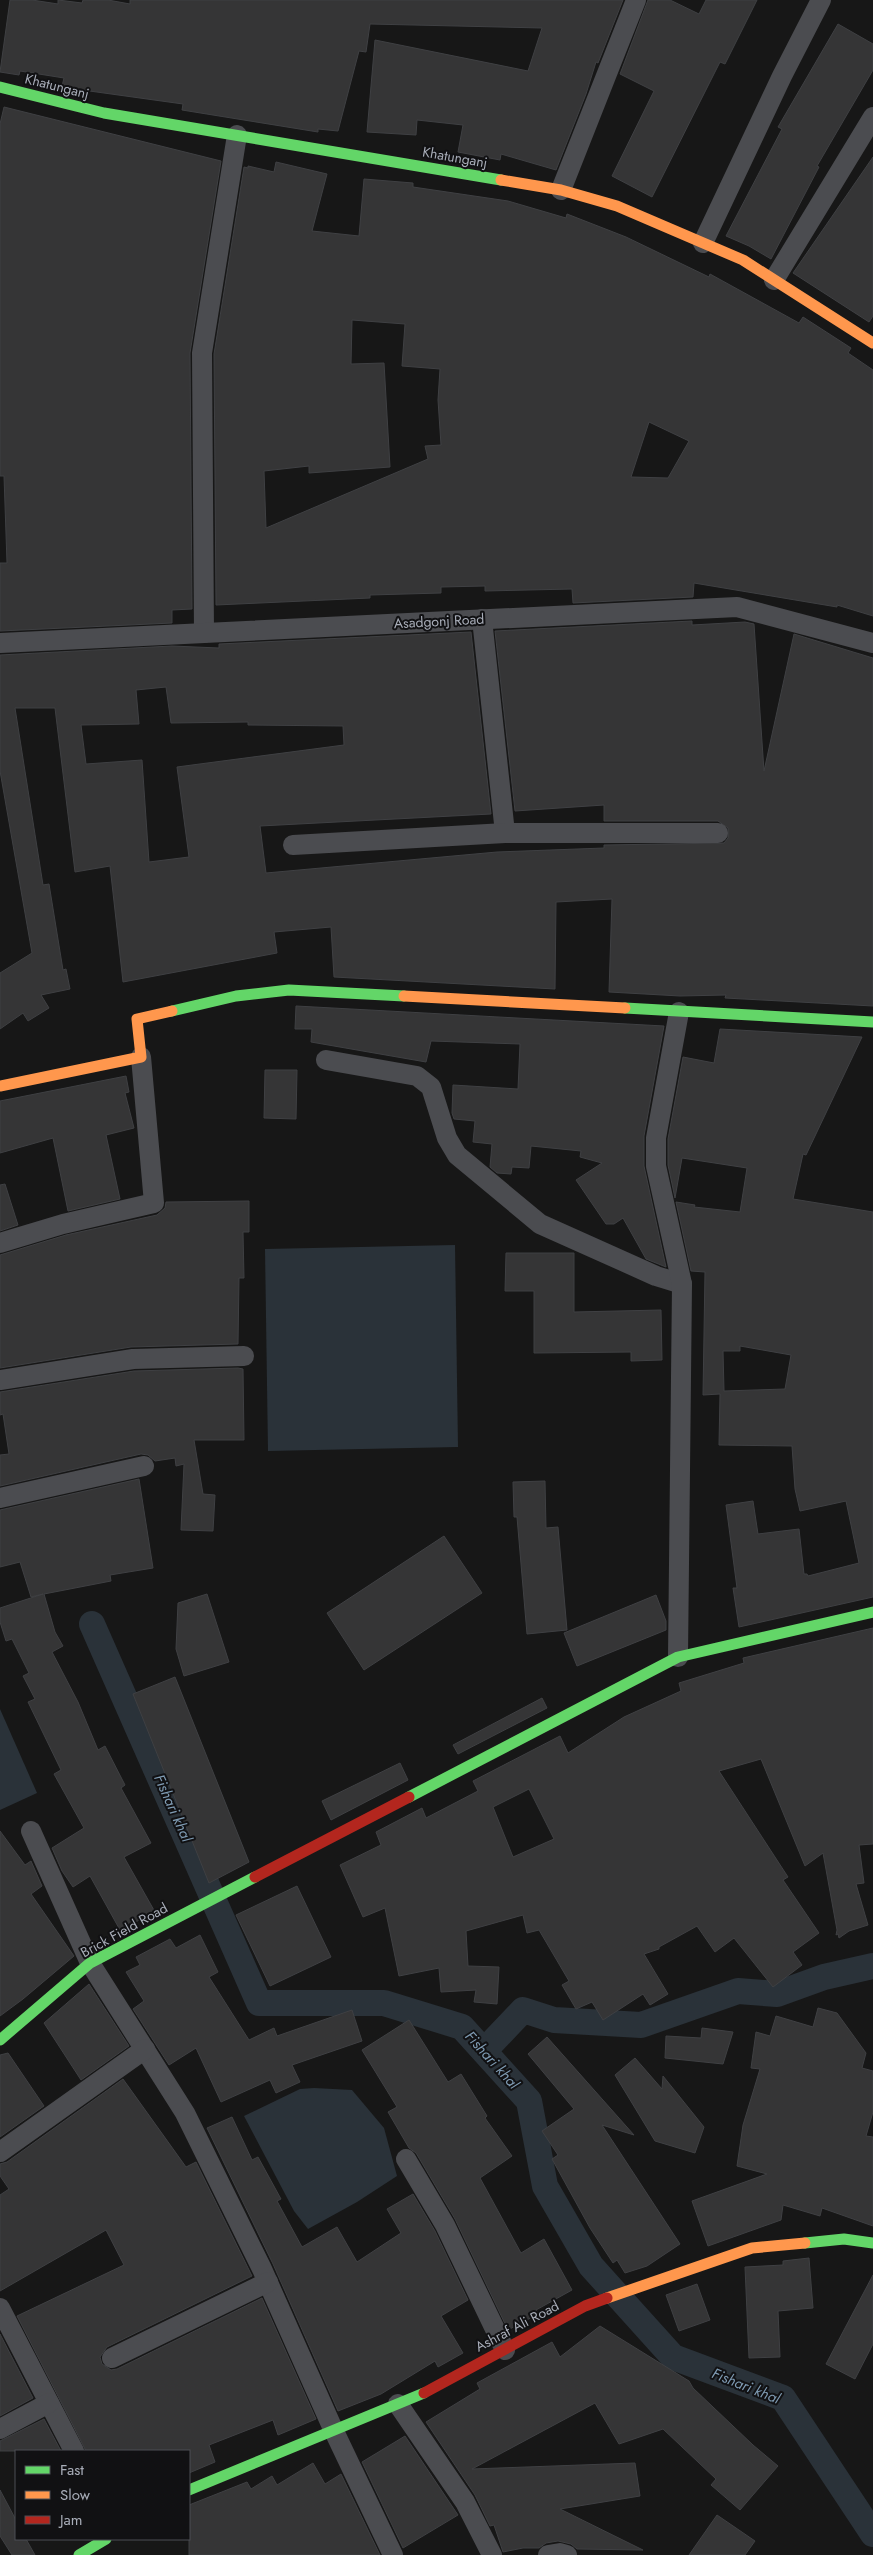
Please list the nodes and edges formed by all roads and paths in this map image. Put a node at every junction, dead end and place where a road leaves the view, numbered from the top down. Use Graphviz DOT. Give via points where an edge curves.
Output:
graph roads {
  1 [pos="636,0"];
  2 [pos="821,0"];
  3 [pos="0,87"];
  4 [pos="873,117"];
  5 [pos="238,135"];
  6 [pos="561,190"];
  7 [pos="703,243"];
  8 [pos="774,280"];
  9 [pos="873,343"];
  10 [pos="482,619"];
  11 [pos="204,633"];
  12 [pos="0,643"];
  13 [pos="873,643"];
  14 [pos="505,833"];
  15 [pos="718,833"];
  16 [pos="293,845"];
  17 [pos="679,1012"];
  18 [pos="873,1022"];
  19 [pos="141,1057"];
  20 [pos="326,1060"];
  21 [pos="0,1086"];
  22 [pos="0,1243"];
  23 [pos="682,1284"];
  24 [pos="244,1356"];
  25 [pos="0,1380"];
  26 [pos="144,1466"];
  27 [pos="0,1498"];
  28 [pos="873,1612"];
  29 [pos="678,1657"];
  30 [pos="31,1831"];
  31 [pos="90,1963"];
  32 [pos="0,2040"];
  33 [pos="145,2049"];
  34 [pos="0,2152"];
  35 [pos="406,2159"];
  36 [pos="873,2243"];
  37 [pos="268,2282"];
  38 [pos="0,2308"];
  39 [pos="505,2350"];
  40 [pos="112,2358"];
  41 [pos="49,2403"];
  42 [pos="398,2404"];
  43 [pos="0,2429"];
  44 [pos="333,2429"];
  45 [pos="73,2450"];
  46 [pos="190,2490"];
  47 [pos="104,2540"];
  48 [pos="79,2555"];
  49 [pos="393,2555"];
  50 [pos="492,2555"];
  51 [pos="548,2555"];
  52 [pos="566,2555"];
  1 -- 6 [label="street"];
  2 -- 7 [label="street"];
  3 -- 5 [label="street, Khatunganj" via="104,113"];
  4 -- 8 [label="street"];
  5 -- 6 [label="street, Khatunganj"];
  5 -- 11 [label="street" via="202,352"];
  6 -- 7 [label="street, Khatunganj" via="617,206"];
  7 -- 8 [label="street, Khatunganj" via="743,260"];
  8 -- 9 [label="street, Khatunganj"];
  10 -- 11 [label="street, Asadgonj Road"];
  10 -- 13 [label="street, Asadgonj Road" via="737,607"];
  10 -- 14 [label="street"];
  11 -- 12 [label="street, Asadgonj Road"];
  14 -- 15 [label="street"];
  14 -- 16 [label="street"];
  17 -- 18 [label="street"];
  17 -- 19 [label="street" via="289,990 236,996 137,1019"];
  17 -- 23 [label="street" via="656,1138 656,1166"];
  19 -- 21 [label="street"];
  19 -- 22 [label="street" via="154,1203 62,1224"];
  20 -- 23 [label="street" via="417,1076 431,1087 447,1138 457,1156 540,1224 647,1272"];
  23 -- 29 [label="street"];
  24 -- 25 [label="street" via="133,1359"];
  26 -- 27 [label="street"];
  28 -- 29 [label="street, Brick Field Road"];
  29 -- 31 [label="street, Brick Field Road"];
  30 -- 31 [label="street"];
  31 -- 32 [label="street, Brick Field Road"];
  31 -- 33 [label="street"];
  33 -- 34 [label="street"];
  33 -- 37 [label="street" via="186,2113"];
  35 -- 39 [label="street" via="444,2226"];
  36 -- 39 [label="street, Ashraf Ali Road" via="844,2239 752,2248 585,2306"];
  37 -- 40 [label="street"];
  37 -- 44 [label="street"];
  38 -- 41 [label="street"];
  39 -- 42 [label="street, Ashraf Ali Road"];
  41 -- 43 [label="street"];
  41 -- 45 [label="street"];
  42 -- 44 [label="street, Ashraf Ali Road"];
  42 -- 50 [label="street" via="465,2502"];
  44 -- 46 [label="street, Ashraf Ali Road"];
  44 -- 49 [label="street"];
  47 -- 48 [label="street"];
  51 -- 52 [label="street" via="560,2552"];
}
